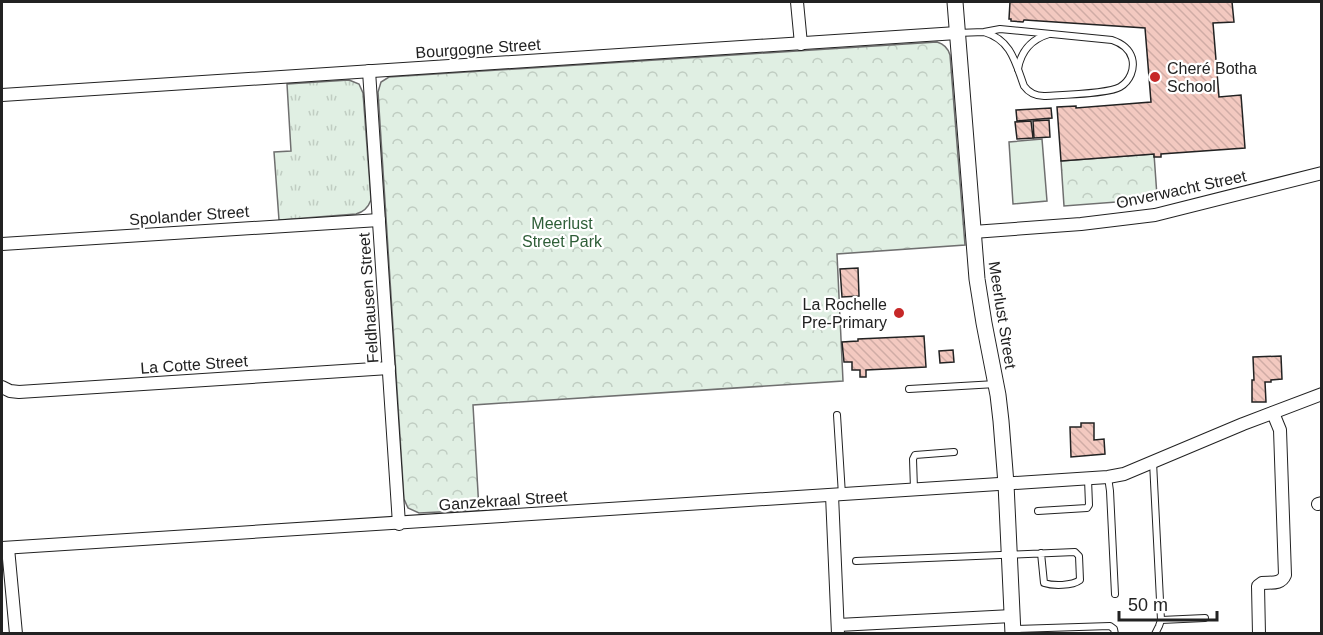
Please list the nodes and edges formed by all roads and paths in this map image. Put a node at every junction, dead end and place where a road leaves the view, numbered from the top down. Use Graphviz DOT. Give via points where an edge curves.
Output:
graph roads {
  1 [pos="797,2"];
  2 [pos="955,2"];
  3 [pos="984,32"];
  4 [pos="957,33"];
  5 [pos="1057,34"];
  6 [pos="801,44"];
  7 [pos="1018,69"];
  8 [pos="369,71"];
  9 [pos="2,95"];
  10 [pos="1322,173"];
  11 [pos="379,220"];
  12 [pos="973,232"];
  13 [pos="2,244"];
  14 [pos="389,368"];
  15 [pos="996,384"];
  16 [pos="2,387"];
  17 [pos="909,389"];
  18 [pos="1322,394"];
  19 [pos="1273,413"];
  20 [pos="837,415"];
  21 [pos="954,452"];
  22 [pos="1153,462"];
  23 [pos="1108,477"];
  24 [pos="1088,479"];
  25 [pos="1006,484"];
  26 [pos="914,490"];
  27 [pos="837,495"];
  28 [pos="1038,511"];
  29 [pos="399,524"];
  30 [pos="4,548"];
  31 [pos="1041,553"];
  32 [pos="1009,554"];
  33 [pos="856,561"];
  34 [pos="1115,594"];
  35 [pos="1205,618"];
  36 [pos="1161,620"];
  37 [pos="1013,626"];
  38 [pos="838,629"];
  39 [pos="1050,631"];
  40 [pos="16,633"];
  41 [pos="1115,633"];
  42 [pos="1155,633"];
  43 [pos="1259,633"];
  1 -- 6 [label="street"];
  2 -- 4 [label="street, Meerlust Street"];
  3 -- 4 [label="lane"];
  3 -- 5 [label="lane" via="1000,29"];
  3 -- 7 [label="lane" via="1010,49"];
  4 -- 6 [label="street, Bourgogne Street"];
  4 -- 12 [label="street, Meerlust Street"];
  5 -- 7 [label="lane" via="1029,45"];
  5 -- 7 [label="lane" via="1112,40 1123,45 1133,62 1128,79 1114,89 1040,96 1027,90"];
  6 -- 8 [label="street, Bourgogne Street"];
  8 -- 9 [label="street, Bourgogne Street"];
  8 -- 11 [label="street, Feldhausen Street"];
  10 -- 12 [label="street, Onverwacht Street" via="1147,216"];
  11 -- 13 [label="street, Spolander Street"];
  11 -- 14 [label="street, Feldhausen Street"];
  12 -- 15 [label="street, Meerlust Street"];
  14 -- 16 [label="street, La Cotte Street" via="19,392"];
  14 -- 29 [label="street, Feldhausen Street"];
  15 -- 17 [label="lane"];
  15 -- 25 [label="street, Meerlust Street"];
  18 -- 19 [label="street, Ganzekraal Street"];
  19 -- 22 [label="street, Ganzekraal Street"];
  19 -- 43 [label="street" via="1281,430 1285,575 1282,581 1257,586"];
  20 -- 27 [label="lane"];
  21 -- 26 [label="lane" via="915,455"];
  22 -- 23 [label="street, Ganzekraal Street"];
  22 -- 36 [label="lane"];
  23 -- 24 [label="street, Ganzekraal Street"];
  23 -- 34 [label="lane"];
  24 -- 25 [label="street, Ganzekraal Street"];
  24 -- 28 [label="lane" via="1087,508"];
  25 -- 26 [label="street, Ganzekraal Street"];
  25 -- 32 [label="street, Meerlust Street"];
  26 -- 27 [label="street, Ganzekraal Street"];
  27 -- 29 [label="street, Ganzekraal Street"];
  27 -- 38 [label="street"];
  29 -- 30 [label="street, Ganzekraal Street"];
  30 -- 40 [label="street"];
  31 -- 31 [label="lane" via="1078,553 1080,580 1044,583"];
  31 -- 32 [label="lane"];
  32 -- 33 [label="lane"];
  32 -- 37 [label="street, Meerlust Street"];
  35 -- 36 [label="lane"];
  36 -- 42 [label="lane"];
  37 -- 38 [label="street"];
  37 -- 39 [label="lane"];
  39 -- 41 [label="lane" via="1110,626"];
}
